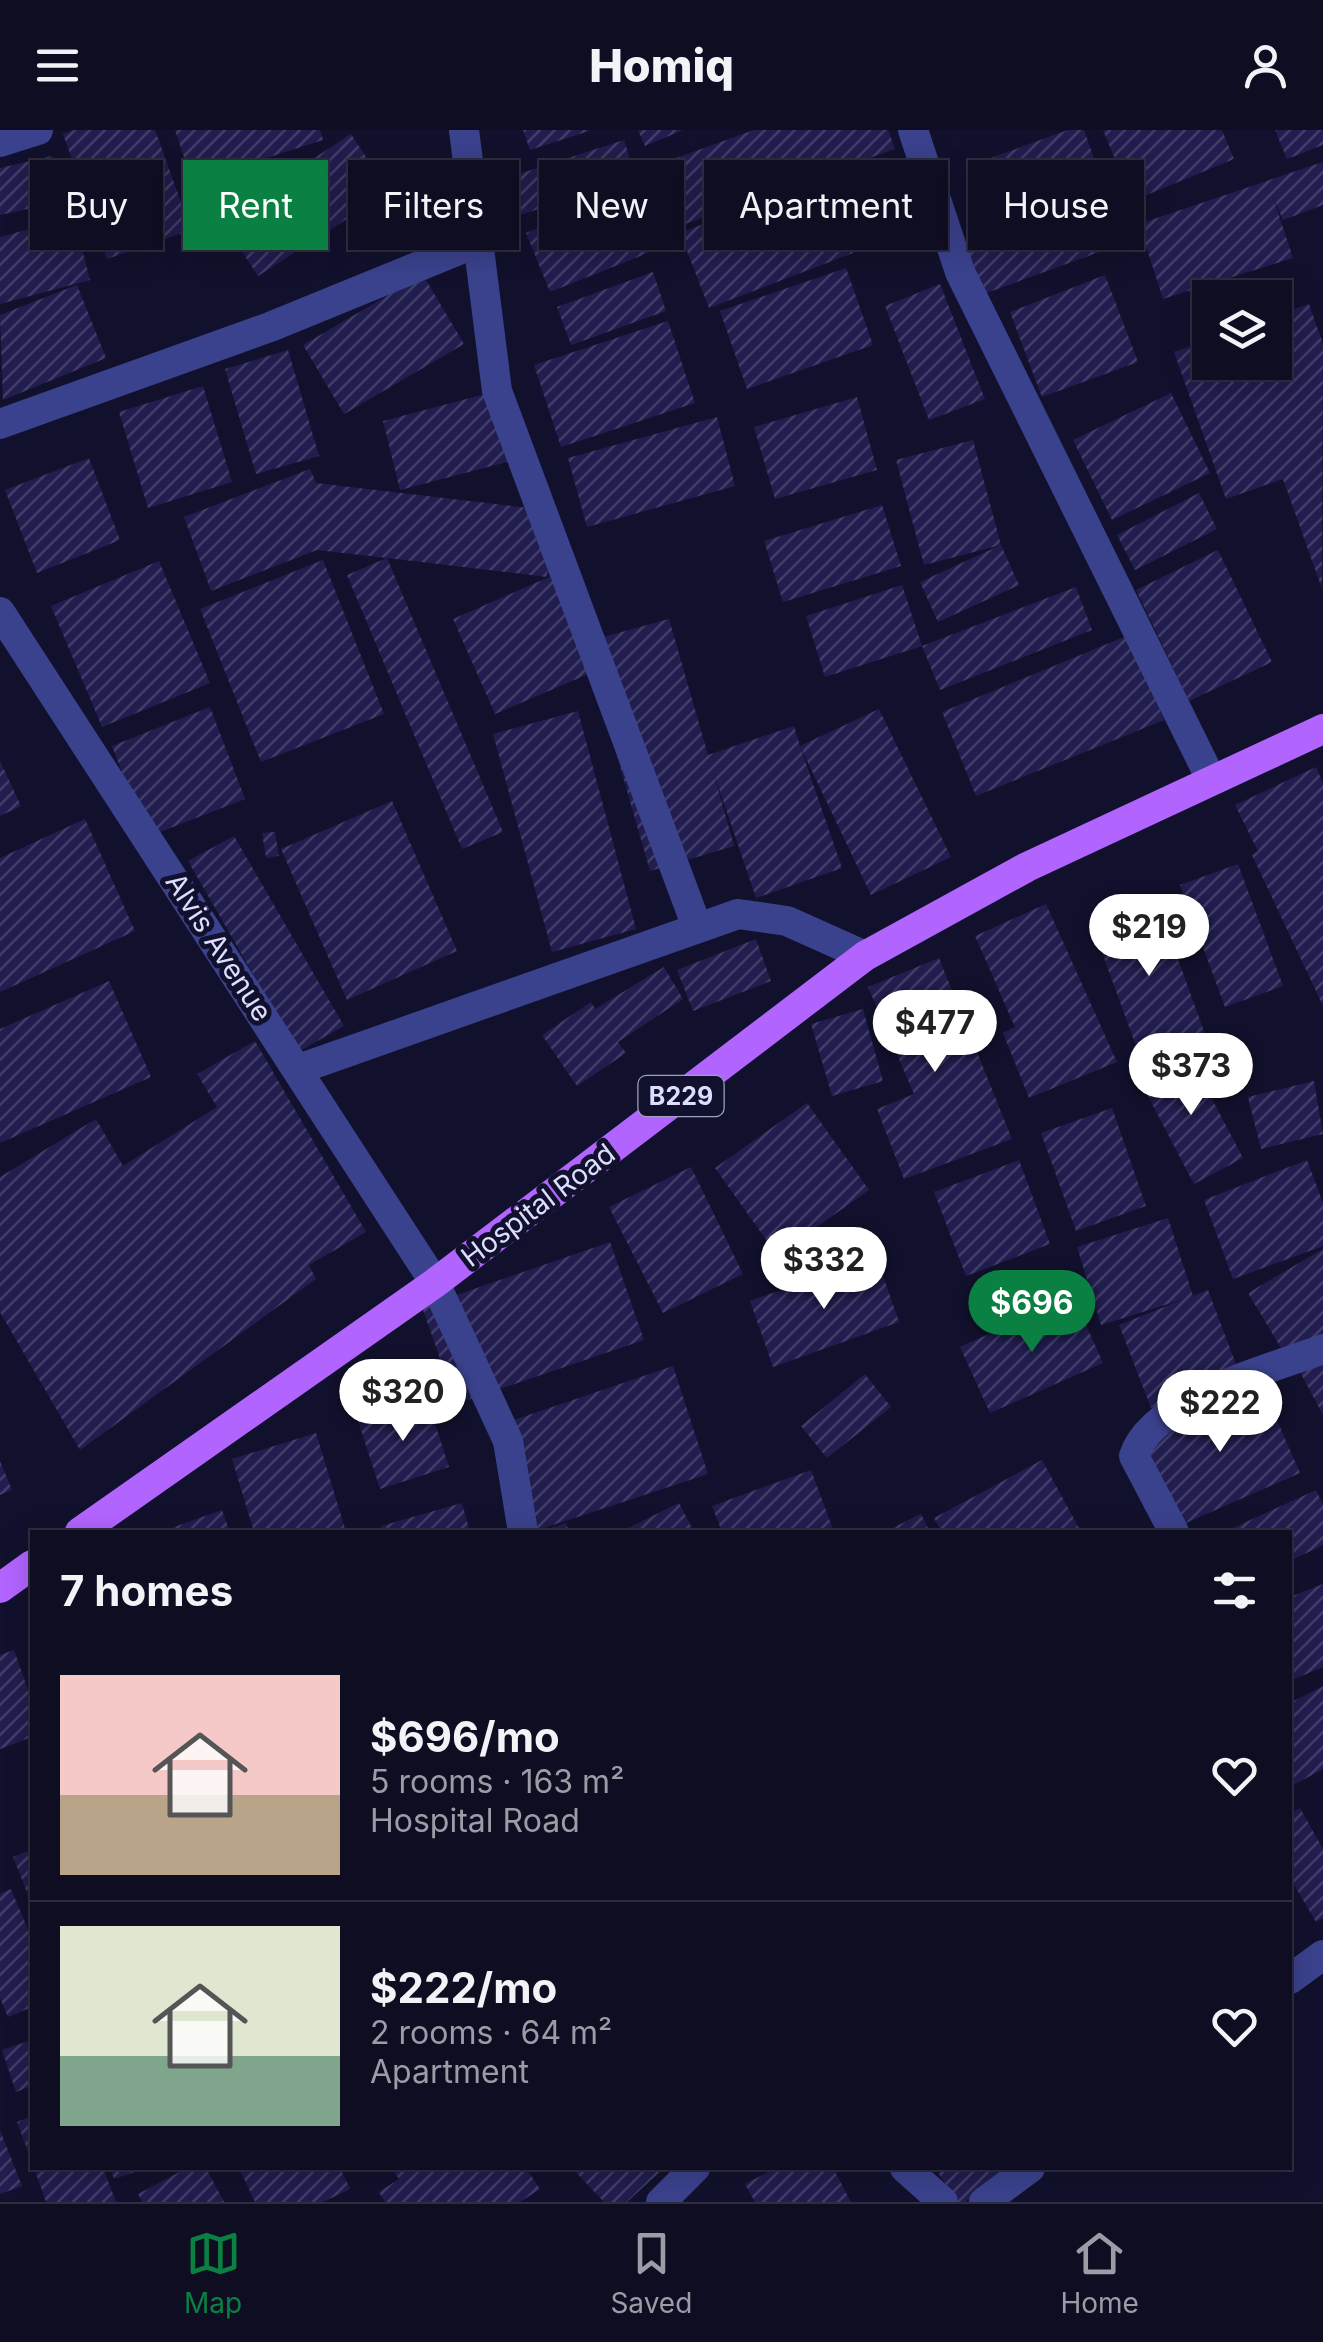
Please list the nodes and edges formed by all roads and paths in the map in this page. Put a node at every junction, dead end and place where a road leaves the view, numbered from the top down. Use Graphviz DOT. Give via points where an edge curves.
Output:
graph roads {
  1 [pos="38,130"];
  2 [pos="464,130"];
  3 [pos="913,130"];
  4 [pos="0,142"];
  5 [pos="468,160"];
  6 [pos="459,250"];
  7 [pos="479,250"];
  8 [pos="0,424"];
  9 [pos="0,612"];
  10 [pos="1323,729"];
  11 [pos="1211,779"];
  12 [pos="696,927"];
  13 [pos="865,956"];
  14 [pos="299,1069"];
  15 [pos="435,1283"];
  16 [pos="1323,1350"];
  17 [pos="83,1530"];
  18 [pos="523,1530"];
  19 [pos="1173,1530"];
  20 [pos="30,1567"];
  21 [pos="0,1588"];
  22 [pos="1323,1955"];
  23 [pos="1292,1978"];
  24 [pos="693,2170"];
  25 [pos="908,2170"];
  26 [pos="1027,2170"];
  27 [pos="660,2202"];
  28 [pos="943,2202"];
  29 [pos="984,2202"];
  1 -- 4 [label="street"];
  2 -- 5 [label="street"];
  3 -- 11 [label="street" via="960,272"];
  6 -- 8 [label="street" via="270,328"];
  7 -- 12 [label="street" via="496,391"];
  9 -- 14 [label="street, Alvis Avenue"];
  10 -- 11 [label="main road, Hospital Road / B229"];
  11 -- 13 [label="main road, Hospital Road / B229" via="1026,867"];
  12 -- 13 [label="street" via="738,914 787,921"];
  12 -- 14 [label="street"];
  13 -- 15 [label="main road, Hospital Road / B229"];
  14 -- 15 [label="street, Alvis Avenue"];
  15 -- 17 [label="main road, Hospital Road / B229"];
  15 -- 18 [label="street, Alvis Avenue" via="508,1441"];
  16 -- 19 [label="street" via="1194,1398 1140,1437 1134,1456"];
  20 -- 21 [label="main road"];
  22 -- 23 [label="street"];
  24 -- 27 [label="street"];
  25 -- 28 [label="street"];
  26 -- 29 [label="street"];
}
